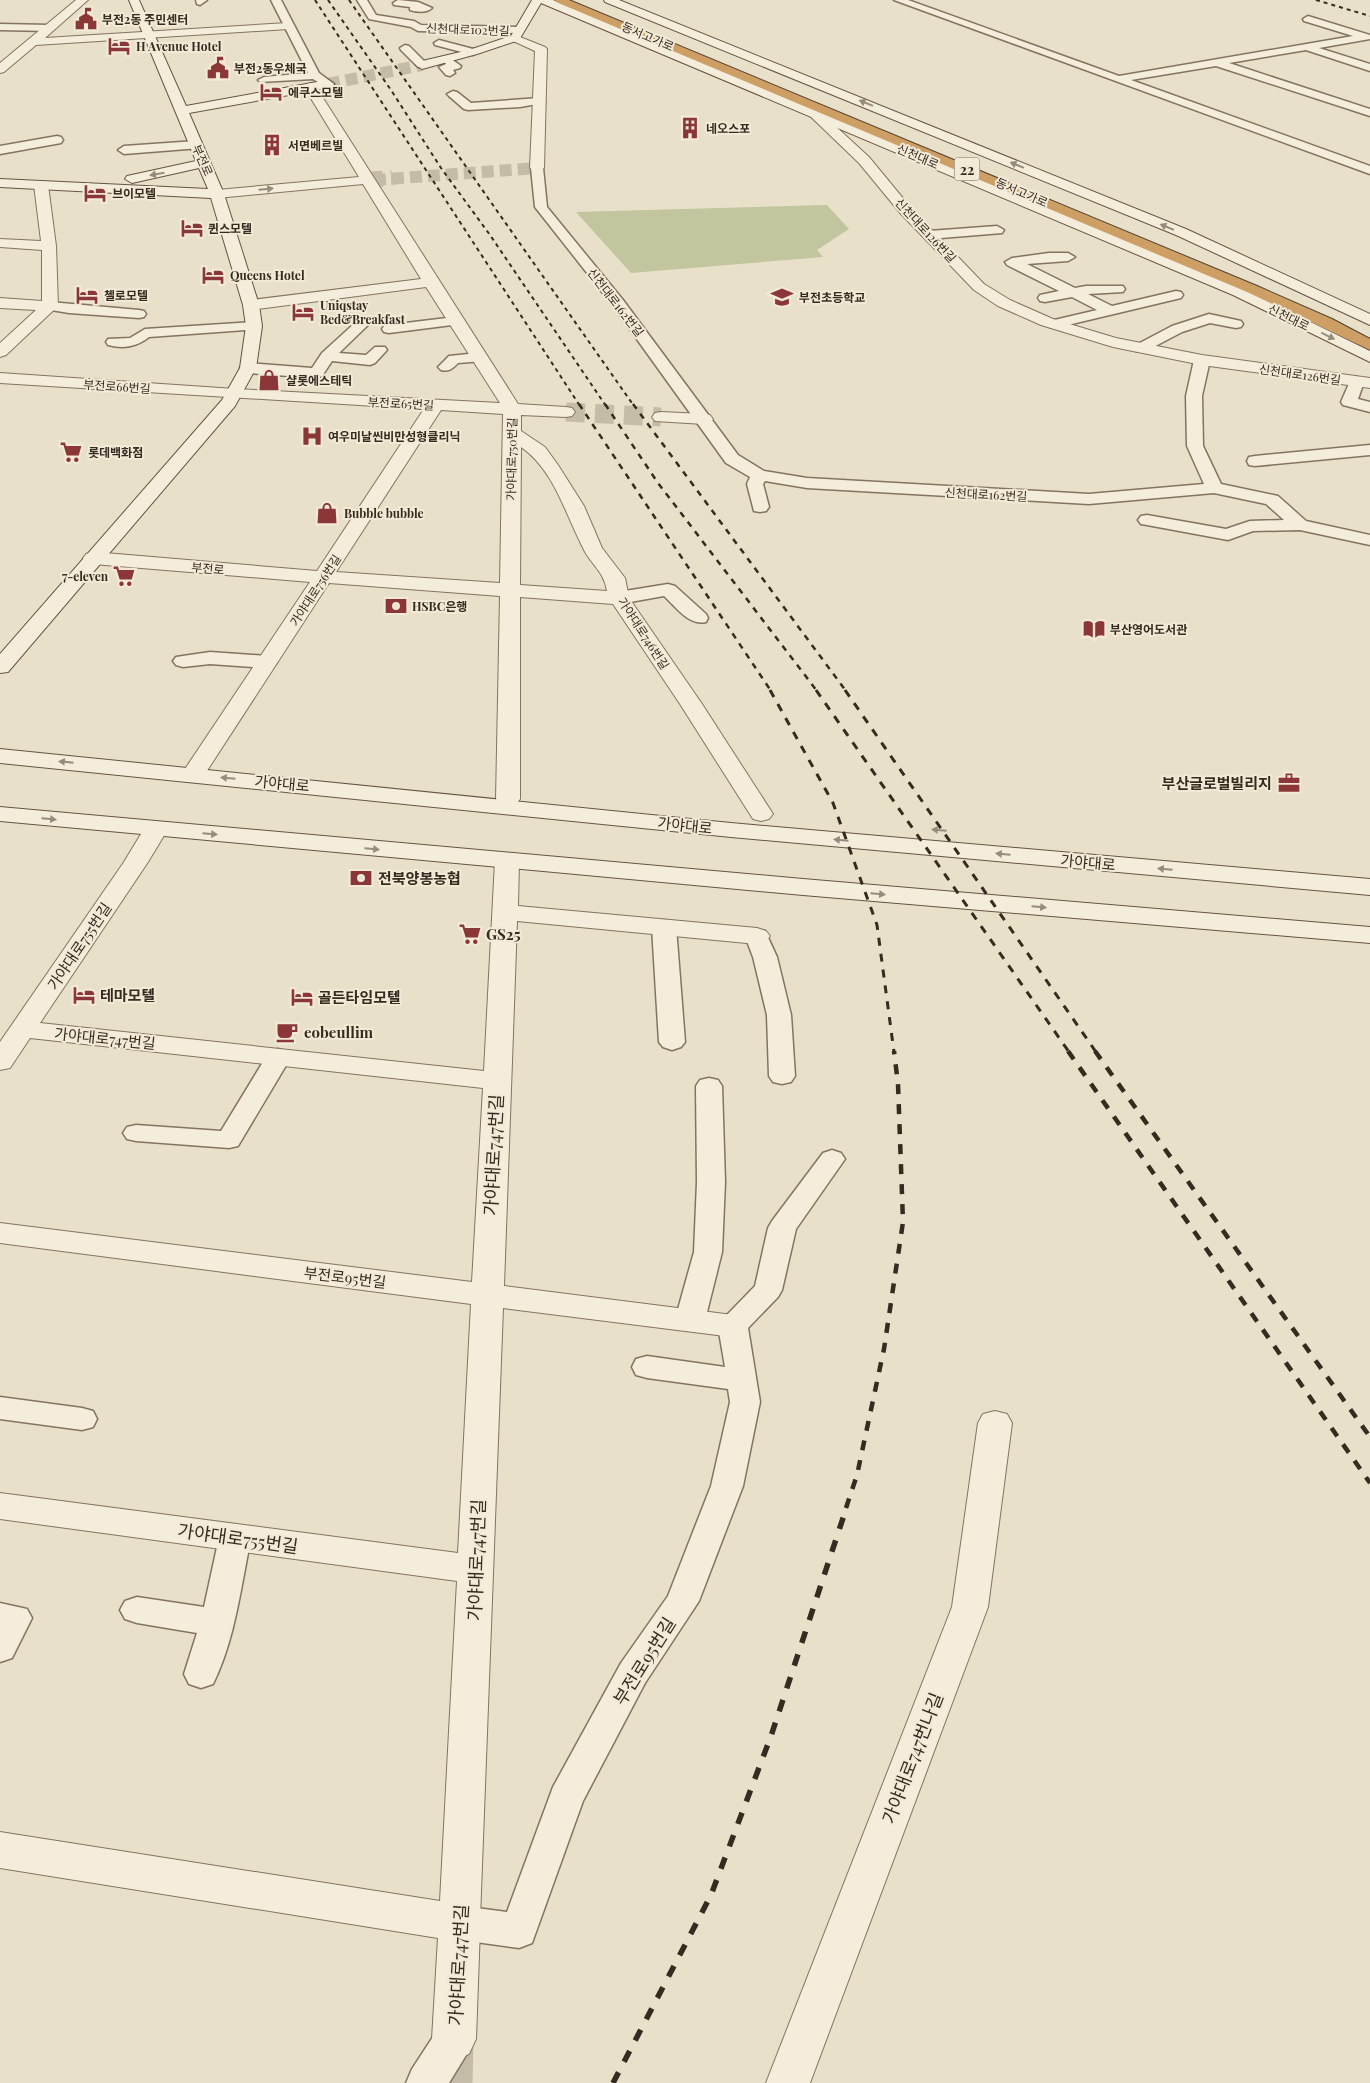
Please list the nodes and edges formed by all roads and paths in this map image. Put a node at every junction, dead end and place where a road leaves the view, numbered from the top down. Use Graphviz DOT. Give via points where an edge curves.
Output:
graph roads {
  1 [pos="83,0"];
  2 [pos="134,0"];
  3 [pos="276,0"];
  4 [pos="538,0"];
  5 [pos="544,0"];
  6 [pos="560,0"];
  7 [pos="586,0"];
  8 [pos="609,0"];
  9 [pos="899,0"];
  10 [pos="405,2"];
  11 [pos="372,4"];
  12 [pos="427,8"];
  13 [pos="1308,19"];
  14 [pos="288,26"];
  15 [pos="0,27"];
  16 [pos="50,28"];
  17 [pos="517,34"];
  18 [pos="149,35"];
  19 [pos="1368,38"];
  20 [pos="32,42"];
  21 [pos="439,43"];
  22 [pos="405,48"];
  23 [pos="1305,48"];
  24 [pos="473,52"];
  25 [pos="447,59"];
  26 [pos="1215,63"];
  27 [pos="422,65"];
  28 [pos="2,66"];
  29 [pos="1370,68"];
  30 [pos="450,73"];
  31 [pos="1120,79"];
  32 [pos="264,80"];
  33 [pos="313,81"];
  34 [pos="328,84"];
  35 [pos="453,94"];
  36 [pos="539,101"];
  37 [pos="180,111"];
  38 [pos="814,113"];
  39 [pos="1370,113"];
  40 [pos="57,140"];
  41 [pos="196,145"];
  42 [pos="0,150"];
  43 [pos="124,150"];
  44 [pos="204,163"];
  45 [pos="538,168"];
  46 [pos="1370,170"];
  47 [pos="368,180"];
  48 [pos="0,183"];
  49 [pos="41,185"];
  50 [pos="85,188"];
  51 [pos="217,194"];
  52 [pos="997,230"];
  53 [pos="929,234"];
  54 [pos="0,243"];
  55 [pos="50,246"];
  56 [pos="1068,257"];
  57 [pos="1082,277"];
  58 [pos="430,282"];
  59 [pos="1058,284"];
  60 [pos="1118,289"];
  61 [pos="1074,292"];
  62 [pos="1045,298"];
  63 [pos="1178,298"];
  64 [pos="0,302"];
  65 [pos="251,305"];
  66 [pos="50,306"];
  67 [pos="1111,310"];
  68 [pos="1369,320"];
  69 [pos="455,321"];
  70 [pos="1055,324"];
  71 [pos="1236,324"];
  72 [pos="139,325"];
  73 [pos="254,326"];
  74 [pos="361,326"];
  75 [pos="389,329"];
  76 [pos="113,342"];
  77 [pos="1370,345"];
  78 [pos="1142,348"];
  79 [pos="380,350"];
  80 [pos="0,352"];
  81 [pos="327,356"];
  82 [pos="1370,357"];
  83 [pos="478,358"];
  84 [pos="1202,360"];
  85 [pos="446,367"];
  86 [pos="248,368"];
  87 [pos="0,378"];
  88 [pos="1363,382"];
  89 [pos="235,394"];
  90 [pos="436,405"];
  91 [pos="1370,407"];
  92 [pos="512,409"];
  93 [pos="566,412"];
  94 [pos="661,417"];
  95 [pos="704,419"];
  96 [pos="512,432"];
  97 [pos="1370,450"];
  98 [pos="1255,461"];
  99 [pos="759,475"];
  100 [pos="1214,488"];
  101 [pos="760,507"];
  102 [pos="1147,520"];
  103 [pos="1300,525"];
  104 [pos="1370,540"];
  105 [pos="93,558"];
  106 [pos="323,577"];
  107 [pos="510,591"];
  108 [pos="619,598"];
  109 [pos="699,618"];
  110 [pos="183,660"];
  111 [pos="267,662"];
  112 [pos="0,668"];
  113 [pos="0,756"];
  114 [pos="192,775"];
  115 [pos="363,791"];
  116 [pos="508,799"];
  117 [pos="0,814"];
  118 [pos="761,814"];
  119 [pos="156,829"];
  120 [pos="507,861"];
  121 [pos="550,865"];
  122 [pos="1370,878"];
  123 [pos="1370,887"];
  124 [pos="504,912"];
  125 [pos="664,927"];
  126 [pos="1370,935"];
  127 [pos="757,936"];
  128 [pos="1370,940"];
  129 [pos="22,1029"];
  130 [pos="672,1042"];
  131 [pos="278,1057"];
  132 [pos="0,1062"];
  133 [pos="782,1076"];
  134 [pos="497,1081"];
  135 [pos="709,1086"];
  136 [pos="136,1133"];
  137 [pos="832,1159"];
  138 [pos="0,1233"];
  139 [pos="487,1295"];
  140 [pos="690,1320"];
  141 [pos="733,1326"];
  142 [pos="647,1367"];
  143 [pos="742,1380"];
  144 [pos="0,1408"];
  145 [pos="82,1419"];
  146 [pos="994,1423"];
  147 [pos="0,1506"];
  148 [pos="235,1538"];
  149 [pos="475,1569"];
  150 [pos="137,1610"];
  151 [pos="0,1616"];
  152 [pos="217,1623"];
  153 [pos="0,1648"];
  154 [pos="201,1674"];
  155 [pos="0,1850"];
  156 [pos="461,1923"];
  157 [pos="454,2039"];
  158 [pos="426,2083"];
  159 [pos="788,2083"];
  1 -- 16 [label="street"];
  2 -- 18 [label="street, 부전로"];
  3 -- 14 [label="lane"];
  4 -- 17 [label="street, 신천대로102번길"];
  5 -- 38 [label="street, 신천대로"];
  6 -- 77 [label="highway, 동서고가로 / 22" via="1252,289"];
  7 -- 68 [label="highway, 동서고가로 / 22"];
  68 -- 8 [label="street, 신천대로, one-way" via="1171,228"];
  9 -- 31 [label="lane"];
  10 -- 11 [label="lane"];
  10 -- 12 [label="lane" via="418,5 414,8"];
  11 -- 17 [label="lane, 신천대로102번길" via="372,16 414,24 418,28"];
  13 -- 19 [label="lane"];
  14 -- 18 [label="street"];
  14 -- 33 [label="lane"];
  15 -- 16 [label="lane"];
  16 -- 20 [label="street"];
  17 -- 24 [label="street, 신천대로102번길"];
  17 -- 36 [label="street, 신천대로162번길" via="541,49"];
  18 -- 20 [label="street"];
  18 -- 37 [label="street, 부전로"];
  19 -- 23 [label="lane"];
  20 -- 28 [label="street"];
  21 -- 24 [label="lane"];
  22 -- 27 [label="lane, 신천대로102번길"];
  23 -- 26 [label="lane"];
  23 -- 29 [label="lane"];
  24 -- 25 [label="street, 신천대로102번길"];
  25 -- 27 [label="street, 신천대로102번길"];
  25 -- 30 [label="lane" via="456,66 444,67"];
  26 -- 31 [label="lane"];
  26 -- 39 [label="lane"];
  31 -- 46 [label="lane"];
  32 -- 33 [label="lane" via="284,76"];
  33 -- 34 [label="street"];
  33 -- 37 [label="street"];
  33 -- 47 [label="street, 가야대로750번길"];
  35 -- 36 [label="lane" via="468,107"];
  36 -- 45 [label="street, 신천대로162번길"];
  37 -- 41 [label="street, 부전로"];
  38 -- 53 [label="street, 신천대로126번길" via="864,160"];
  38 -- 82 [label="street, 신천대로, one-way" via="1238,292"];
  40 -- 42 [label="lane"];
  41 -- 43 [label="lane"];
  41 -- 44 [label="street, 부전로"];
  44 -- 50 [label="street, one-way"];
  44 -- 51 [label="street, 부전로"];
  45 -- 95 [label="lane, 신천대로162번길" via="541,206"];
  51 -- 47 [label="street, one-way"];
  47 -- 58 [label="street, 가야대로750번길"];
  48 -- 49 [label="street"];
  49 -- 50 [label="street"];
  49 -- 55 [label="street"];
  50 -- 51 [label="street"];
  51 -- 65 [label="street, 부전로"];
  52 -- 53 [label="lane"];
  53 -- 70 [label="street, 신천대로126번길" via="979,286 1004,303"];
  54 -- 55 [label="street"];
  55 -- 66 [label="street"];
  56 -- 59 [label="lane" via="1012,262"];
  57 -- 59 [label="lane"];
  58 -- 65 [label="street"];
  58 -- 69 [label="street, 가야대로750번길"];
  59 -- 61 [label="lane"];
  60 -- 61 [label="lane"];
  61 -- 62 [label="lane"];
  61 -- 67 [label="lane"];
  63 -- 67 [label="lane"];
  64 -- 66 [label="street"];
  65 -- 73 [label="street, 부전로"];
  66 -- 72 [label="lane"];
  66 -- 80 [label="street"];
  67 -- 70 [label="lane"];
  69 -- 75 [label="lane"];
  69 -- 83 [label="street, 가야대로750번길"];
  70 -- 78 [label="street, 신천대로126번길"];
  71 -- 78 [label="lane" via="1208,318 1177,329"];
  72 -- 73 [label="lane"];
  72 -- 76 [label="lane" via="134,342"];
  73 -- 86 [label="street, 부전로"];
  74 -- 81 [label="lane"];
  78 -- 84 [label="street, 신천대로126번길"];
  79 -- 81 [label="lane" via="370,360"];
  81 -- 86 [label="lane" via="317,373"];
  83 -- 85 [label="lane" via="454,359"];
  83 -- 92 [label="street, 가야대로750번길"];
  84 -- 88 [label="street, 신천대로126번길"];
  84 -- 100 [label="lane" via="1194,396 1195,446"];
  86 -- 89 [label="street, 부전로"];
  87 -- 89 [label="street, 부전로66번길"];
  88 -- 91 [label="lane" via="1349,402"];
  89 -- 90 [label="street, 부전로65번길"];
  89 -- 105 [label="street, 부전로"];
  90 -- 92 [label="street, 부전로65번길"];
  90 -- 106 [label="street, 가야대로756번길"];
  92 -- 93 [label="street, 부전로65번길"];
  92 -- 96 [label="street, 가야대로750번길"];
  94 -- 95 [label="street"];
  95 -- 99 [label="lane, 신천대로162번길" via="732,459"];
  96 -- 107 [label="street, 가야대로750번길"];
  96 -- 108 [label="street, 가야대로746번길" via="539,451 550,465 575,506 593,548 615,578"];
  97 -- 98 [label="lane"];
  99 -- 100 [label="lane, 신천대로162번길" via="808,483 1089,499"];
  99 -- 101 [label="lane" via="755,484"];
  100 -- 103 [label="lane, 신천대로162번길" via="1272,500"];
  102 -- 103 [label="lane, 신천대로162번길" via="1228,534 1250,526"];
  103 -- 104 [label="lane, 신천대로162번길"];
  105 -- 106 [label="street, 부전로"];
  105 -- 112 [label="street, 부전로"];
  106 -- 107 [label="street, 부전로"];
  106 -- 111 [label="street, 가야대로756번길"];
  107 -- 108 [label="street, 부전로"];
  107 -- 116 [label="street, 가야대로750번길"];
  108 -- 109 [label="lane" via="668,590"];
  108 -- 118 [label="street, 가야대로746번길"];
  110 -- 111 [label="lane" via="210,658"];
  111 -- 114 [label="street, 가야대로756번길"];
  114 -- 113 [label="street, 가야대로, one-way"];
  115 -- 114 [label="street, 가야대로, one-way"];
  115 -- 116 [label="street"];
  123 -- 115 [label="street, 가야대로, one-way" via="731,830"];
  116 -- 118 [label="street"];
  117 -- 119 [label="street, one-way"];
  122 -- 118 [label="street, one-way" via="1073,842"];
  119 -- 120 [label="street, one-way"];
  119 -- 129 [label="street, 가야대로755번길"];
  120 -- 121 [label="street"];
  120 -- 124 [label="street, 가야대로747번길"];
  121 -- 126 [label="street, one-way"];
  121 -- 128 [label="street" via="738,896 920,916 1078,927"];
  124 -- 125 [label="street"];
  124 -- 134 [label="street, 가야대로747번길"];
  125 -- 127 [label="street"];
  125 -- 130 [label="lane"];
  127 -- 133 [label="lane" via="779,1016"];
  129 -- 131 [label="street, 가야대로747번길"];
  129 -- 132 [label="street, 가야대로755번길"];
  131 -- 134 [label="street, 가야대로747번길"];
  131 -- 136 [label="lane" via="229,1140"];
  134 -- 139 [label="street, 가야대로747번길"];
  135 -- 140 [label="lane" via="711,1182 708,1252"];
  137 -- 141 [label="lane" via="782,1228 768,1290"];
  138 -- 139 [label="street, 부전로95번길"];
  139 -- 140 [label="street, 부전로95번길"];
  139 -- 149 [label="street, 가야대로747번길"];
  140 -- 141 [label="street, 부전로95번길"];
  141 -- 143 [label="lane, 부전로95번길"];
  142 -- 143 [label="lane"];
  143 -- 156 [label="lane, 부전로95번길" via="745,1402 727,1486 682,1601 633,1673 566,1798 519,1931"];
  144 -- 145 [label="lane"];
  146 -- 159 [label="street, 가야대로747번나길" via="970,1607"];
  147 -- 148 [label="street, 가야대로755번길"];
  148 -- 149 [label="street, 가야대로755번길"];
  148 -- 152 [label="lane"];
  149 -- 156 [label="street, 가야대로747번길"];
  150 -- 152 [label="lane"];
  151 -- 153 [label="lane" via="15,1618"];
  152 -- 154 [label="lane"];
  155 -- 156 [label="street"];
  156 -- 157 [label="street, 가야대로747번길"];
  157 -- 158 [label="lane"];
}
